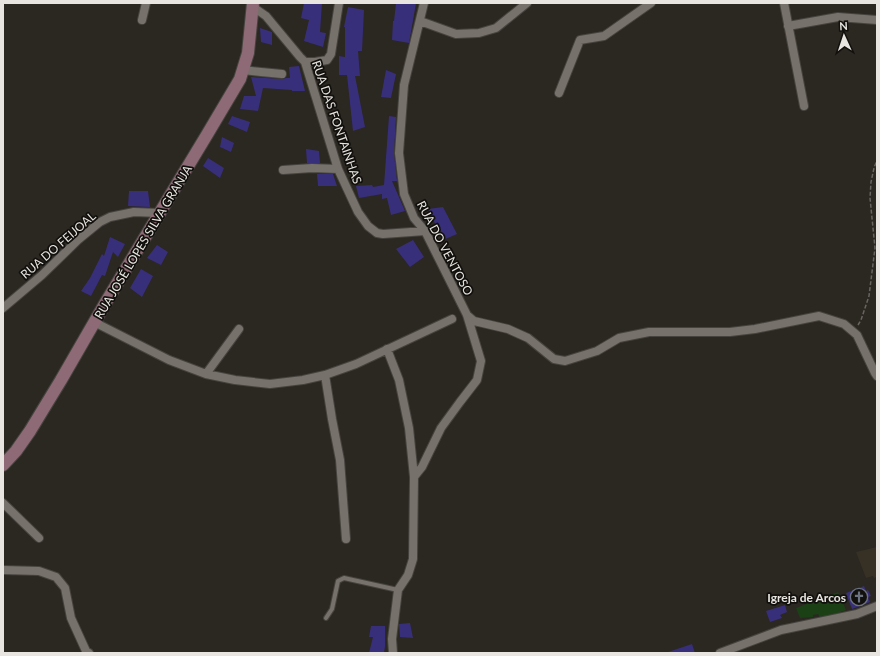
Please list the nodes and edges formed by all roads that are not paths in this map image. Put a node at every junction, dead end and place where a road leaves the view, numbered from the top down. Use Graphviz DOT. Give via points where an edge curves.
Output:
graph roads {
  1 [pos="146,3"];
  2 [pos="339,3"];
  3 [pos="424,3"];
  4 [pos="527,3"];
  5 [pos="651,3"];
  6 [pos="784,3"];
  7 [pos="253,5"];
  8 [pos="142,20"];
  9 [pos="877,20"];
  10 [pos="420,21"];
  11 [pos="788,26"];
  12 [pos="305,62"];
  13 [pos="243,70"];
  14 [pos="282,74"];
  15 [pos="559,93"];
  16 [pos="804,106"];
  17 [pos="338,169"];
  18 [pos="283,170"];
  19 [pos="160,213"];
  20 [pos="424,231"];
  21 [pos="3,308"];
  22 [pos="467,314"];
  23 [pos="452,319"];
  24 [pos="94,322"];
  25 [pos="239,329"];
  26 [pos="387,349"];
  27 [pos="206,374"];
  28 [pos="325,375"];
  29 [pos="877,376"];
  30 [pos="3,465"];
  31 [pos="414,478"];
  32 [pos="3,503"];
  33 [pos="39,538"];
  34 [pos="346,539"];
  35 [pos="3,570"];
  36 [pos="398,590"];
  37 [pos="877,606"];
  38 [pos="326,618"];
  39 [pos="89,653"];
  40 [pos="393,653"];
  41 [pos="720,653"];
  1 -- 8 [label="street"];
  2 -- 12 [label="street" via="331,54 327,60"];
  3 -- 10 [label="street, RUA DO VENTOSO"];
  4 -- 10 [label="street" via="496,28 479,33 456,34"];
  5 -- 15 [label="street" via="604,36 580,40"];
  6 -- 11 [label="street"];
  7 -- 12 [label="street, RUA DAS FONTAINHAS" via="266,16"];
  7 -- 13 [label="main road, RUA JOSÉ LOPES SILVA GRANJA" via="248,53"];
  9 -- 11 [label="street" via="838,17"];
  10 -- 20 [label="street, RUA DO VENTOSO" via="404,85 399,153 404,194 414,218"];
  11 -- 16 [label="street"];
  12 -- 17 [label="street, RUA DAS FONTAINHAS"];
  13 -- 14 [label="street"];
  13 -- 19 [label="main road, RUA JOSÉ LOPES SILVA GRANJA"];
  17 -- 18 [label="street"];
  17 -- 20 [label="street, RUA DAS FONTAINHAS" via="358,212 377,233"];
  19 -- 21 [label="street, RUA DO FEIJOAL" via="134,212 100,222"];
  19 -- 24 [label="main road, RUA JOSÉ LOPES SILVA GRANJA"];
  20 -- 22 [label="street, RUA DO VENTOSO"];
  22 -- 29 [label="street" via="474,321 508,329 528,338 554,359 566,361 597,351 619,338 650,332 730,332 819,316 844,324 856,333"];
  22 -- 31 [label="street, RUA DO VENTOSO" via="481,360 477,380 441,428"];
  23 -- 26 [label="street"];
  24 -- 27 [label="street" via="169,360"];
  24 -- 30 [label="main road, RUA JOSÉ LOPES SILVA GRANJA" via="30,431"];
  25 -- 27 [label="street"];
  26 -- 28 [label="street"];
  26 -- 31 [label="street" via="399,380 409,428"];
  27 -- 28 [label="street" via="270,384"];
  28 -- 34 [label="street" via="340,460"];
  31 -- 36 [label="street" via="413,559 408,575"];
  32 -- 33 [label="street"];
  35 -- 39 [label="street" via="39,571 56,577 65,588 71,618"];
  36 -- 38 [label="lane" via="344,578 338,581 332,609"];
  36 -- 40 [label="street" via="392,639"];
  37 -- 41 [label="street" via="857,614 780,630"];
}
